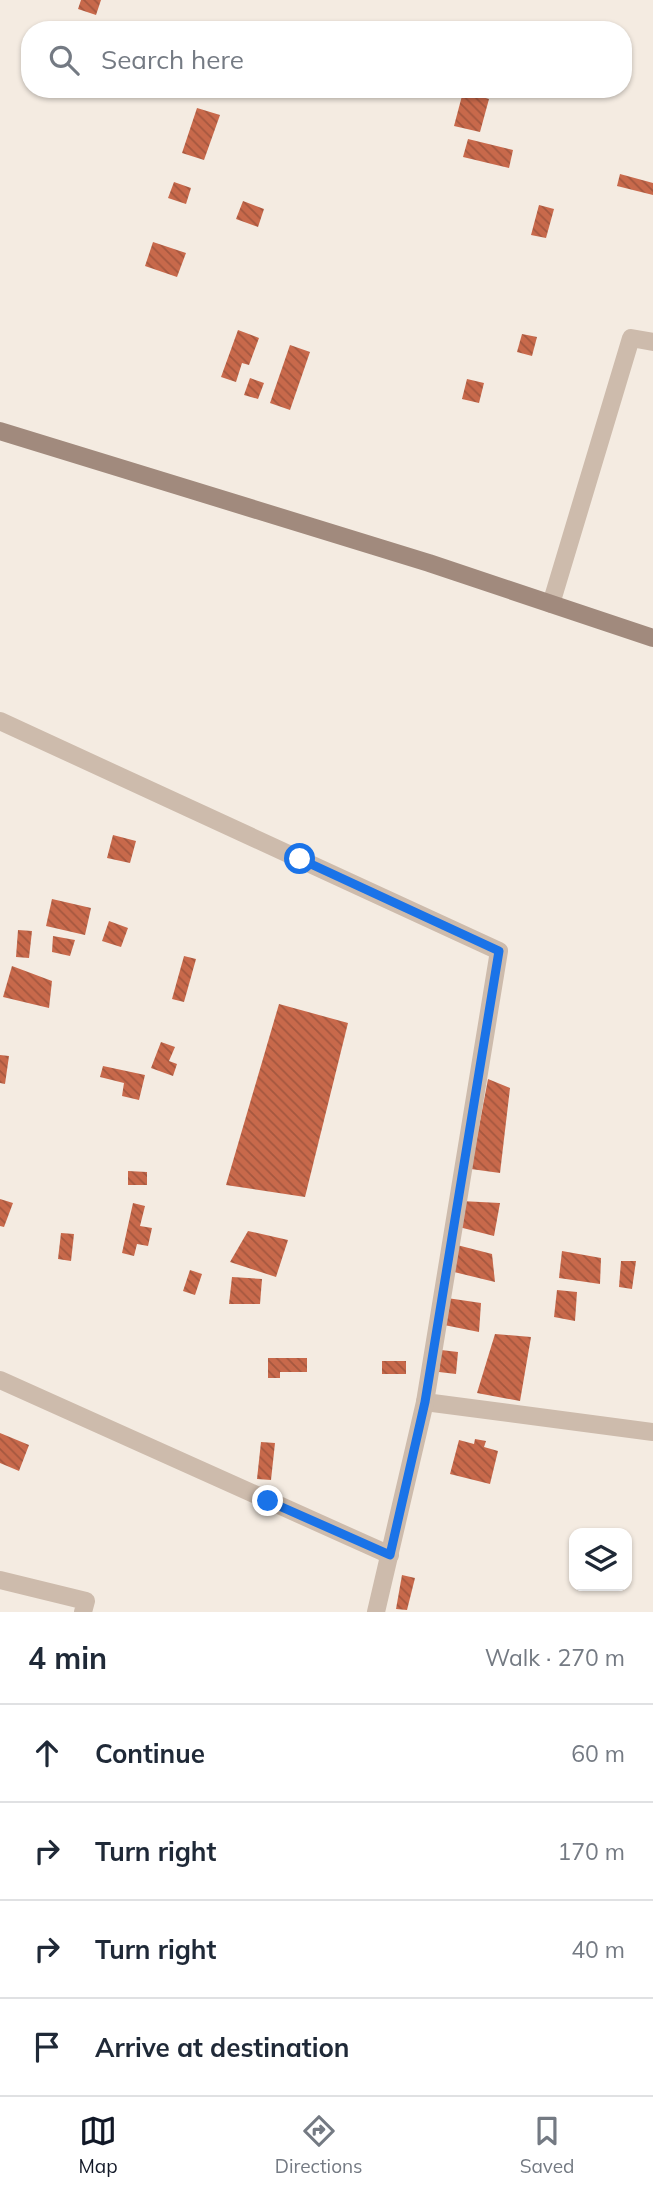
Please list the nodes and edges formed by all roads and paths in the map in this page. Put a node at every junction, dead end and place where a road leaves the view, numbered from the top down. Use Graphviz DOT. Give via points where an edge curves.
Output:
graph roads {
  1 [pos="653,342"];
  2 [pos="0,431"];
  3 [pos="551,604"];
  4 [pos="653,638"];
  5 [pos="0,721"];
  6 [pos="0,1380"];
  7 [pos="425,1402"];
  8 [pos="653,1432"];
  9 [pos="390,1555"];
  10 [pos="0,1580"];
  11 [pos="83,1612"];
  12 [pos="376,1612"];
  1 -- 3 [label="street" via="631,338"];
  2 -- 3 [label="main road"];
  3 -- 4 [label="main road"];
  5 -- 7 [label="street" via="499,951"];
  6 -- 9 [label="street"];
  7 -- 8 [label="street"];
  7 -- 9 [label="street"];
  9 -- 12 [label="street"];
  10 -- 11 [label="street" via="86,1601"];
}
